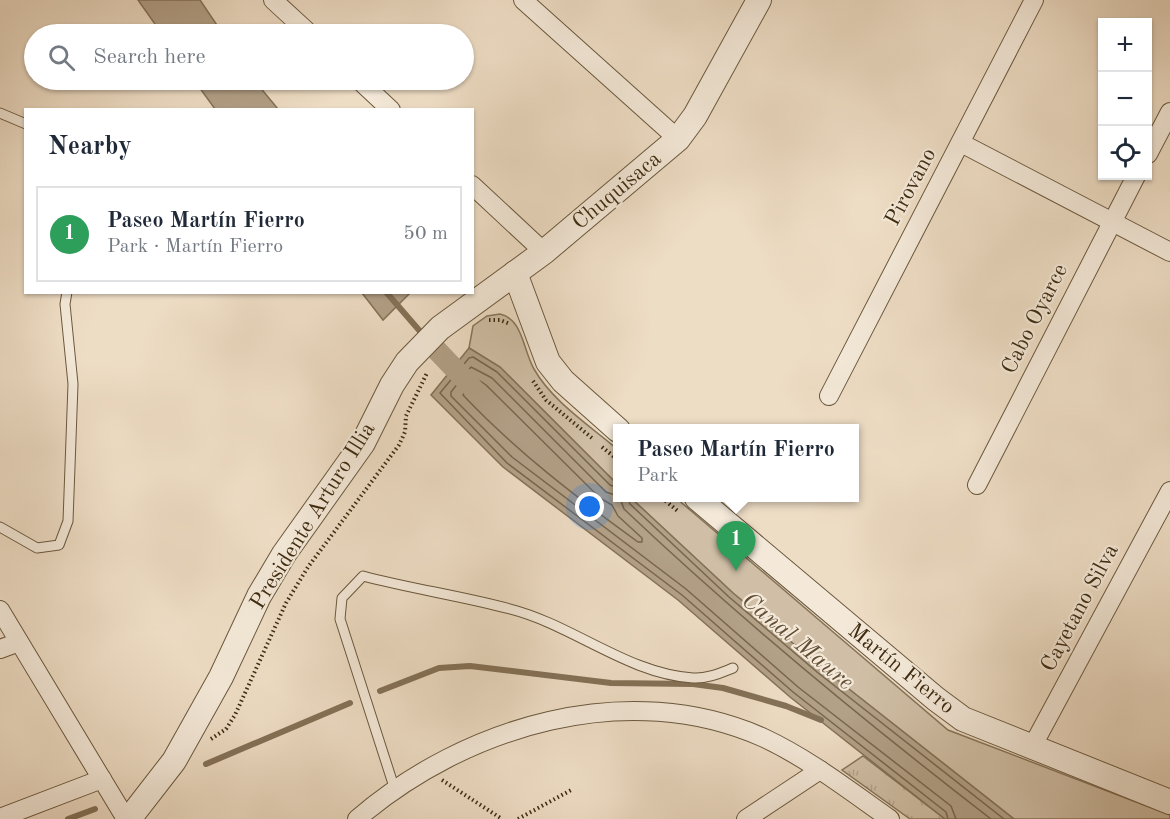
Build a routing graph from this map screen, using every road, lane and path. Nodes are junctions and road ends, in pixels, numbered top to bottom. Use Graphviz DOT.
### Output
graph roads {
  1 [pos="273,0"];
  2 [pos="523,0"];
  3 [pos="759,0"];
  4 [pos="1034,0"];
  5 [pos="299,24"];
  6 [pos="370,90"];
  7 [pos="389,108"];
  8 [pos="1170,112"];
  9 [pos="0,113"];
  10 [pos="24,123"];
  11 [pos="678,139"];
  12 [pos="961,143"];
  13 [pos="1152,146"];
  14 [pos="1134,180"];
  15 [pos="474,187"];
  16 [pos="1112,222"];
  17 [pos="544,252"];
  18 [pos="1170,252"];
  19 [pos="515,273"];
  20 [pos="67,294"];
  21 [pos="488,320"];
  22 [pos="512,328"];
  23 [pos="427,339"];
  24 [pos="435,364"];
  25 [pos="531,375"];
  26 [pos="829,396"];
  27 [pos="613,426"];
  28 [pos="613,456"];
  29 [pos="977,486"];
  30 [pos="1170,491"];
  31 [pos="702,502"];
  32 [pos="0,527"];
  33 [pos="0,610"];
  34 [pos="19,642"];
  35 [pos="0,649"];
  36 [pos="733,668"];
  37 [pos="208,741"];
  38 [pos="1032,747"];
  39 [pos="425,769"];
  40 [pos="820,770"];
  41 [pos="102,779"];
  42 [pos="573,789"];
  43 [pos="395,790"];
  44 [pos="1170,802"];
  45 [pos="0,818"];
  46 [pos="128,819"];
  47 [pos="357,819"];
  48 [pos="502,819"];
  49 [pos="518,819"];
  50 [pos="746,819"];
  51 [pos="890,819"];
  1 -- 5 [label="street"];
  2 -- 11 [label="street"];
  3 -- 11 [label="street, Chuquisaca"];
  4 -- 12 [label="street, Pirovano"];
  6 -- 7 [label="street"];
  8 -- 13 [label="street"];
  9 -- 10 [label="lane"];
  11 -- 17 [label="street, Chuquisaca"];
  12 -- 16 [label="street"];
  12 -- 26 [label="street, Pirovano"];
  14 -- 16 [label="street, Cabo Oyarce"];
  15 -- 17 [label="street"];
  16 -- 18 [label="street"];
  16 -- 29 [label="street, Cabo Oyarce"];
  17 -- 19 [label="street, Chuquisaca"];
  19 -- 23 [label="street, Chuquisaca"];
  19 -- 27 [label="street"];
  20 -- 32 [label="lane"];
  21 -- 22 [label="path"];
  23 -- 46 [label="street, Presidente Arturo Illia"];
  24 -- 37 [label="path"];
  25 -- 28 [label="path"];
  30 -- 38 [label="street, Cayetano Silva"];
  31 -- 38 [label="street, Martín Fierro"];
  33 -- 34 [label="street"];
  34 -- 35 [label="street"];
  34 -- 41 [label="street"];
  36 -- 43 [label="lane"];
  38 -- 44 [label="street, Martín Fierro"];
  39 -- 40 [label="street"];
  39 -- 43 [label="street"];
  39 -- 48 [label="path"];
  40 -- 50 [label="street"];
  40 -- 51 [label="street"];
  41 -- 45 [label="street"];
  41 -- 46 [label="street"];
  42 -- 49 [label="path"];
  43 -- 47 [label="street"];
}
